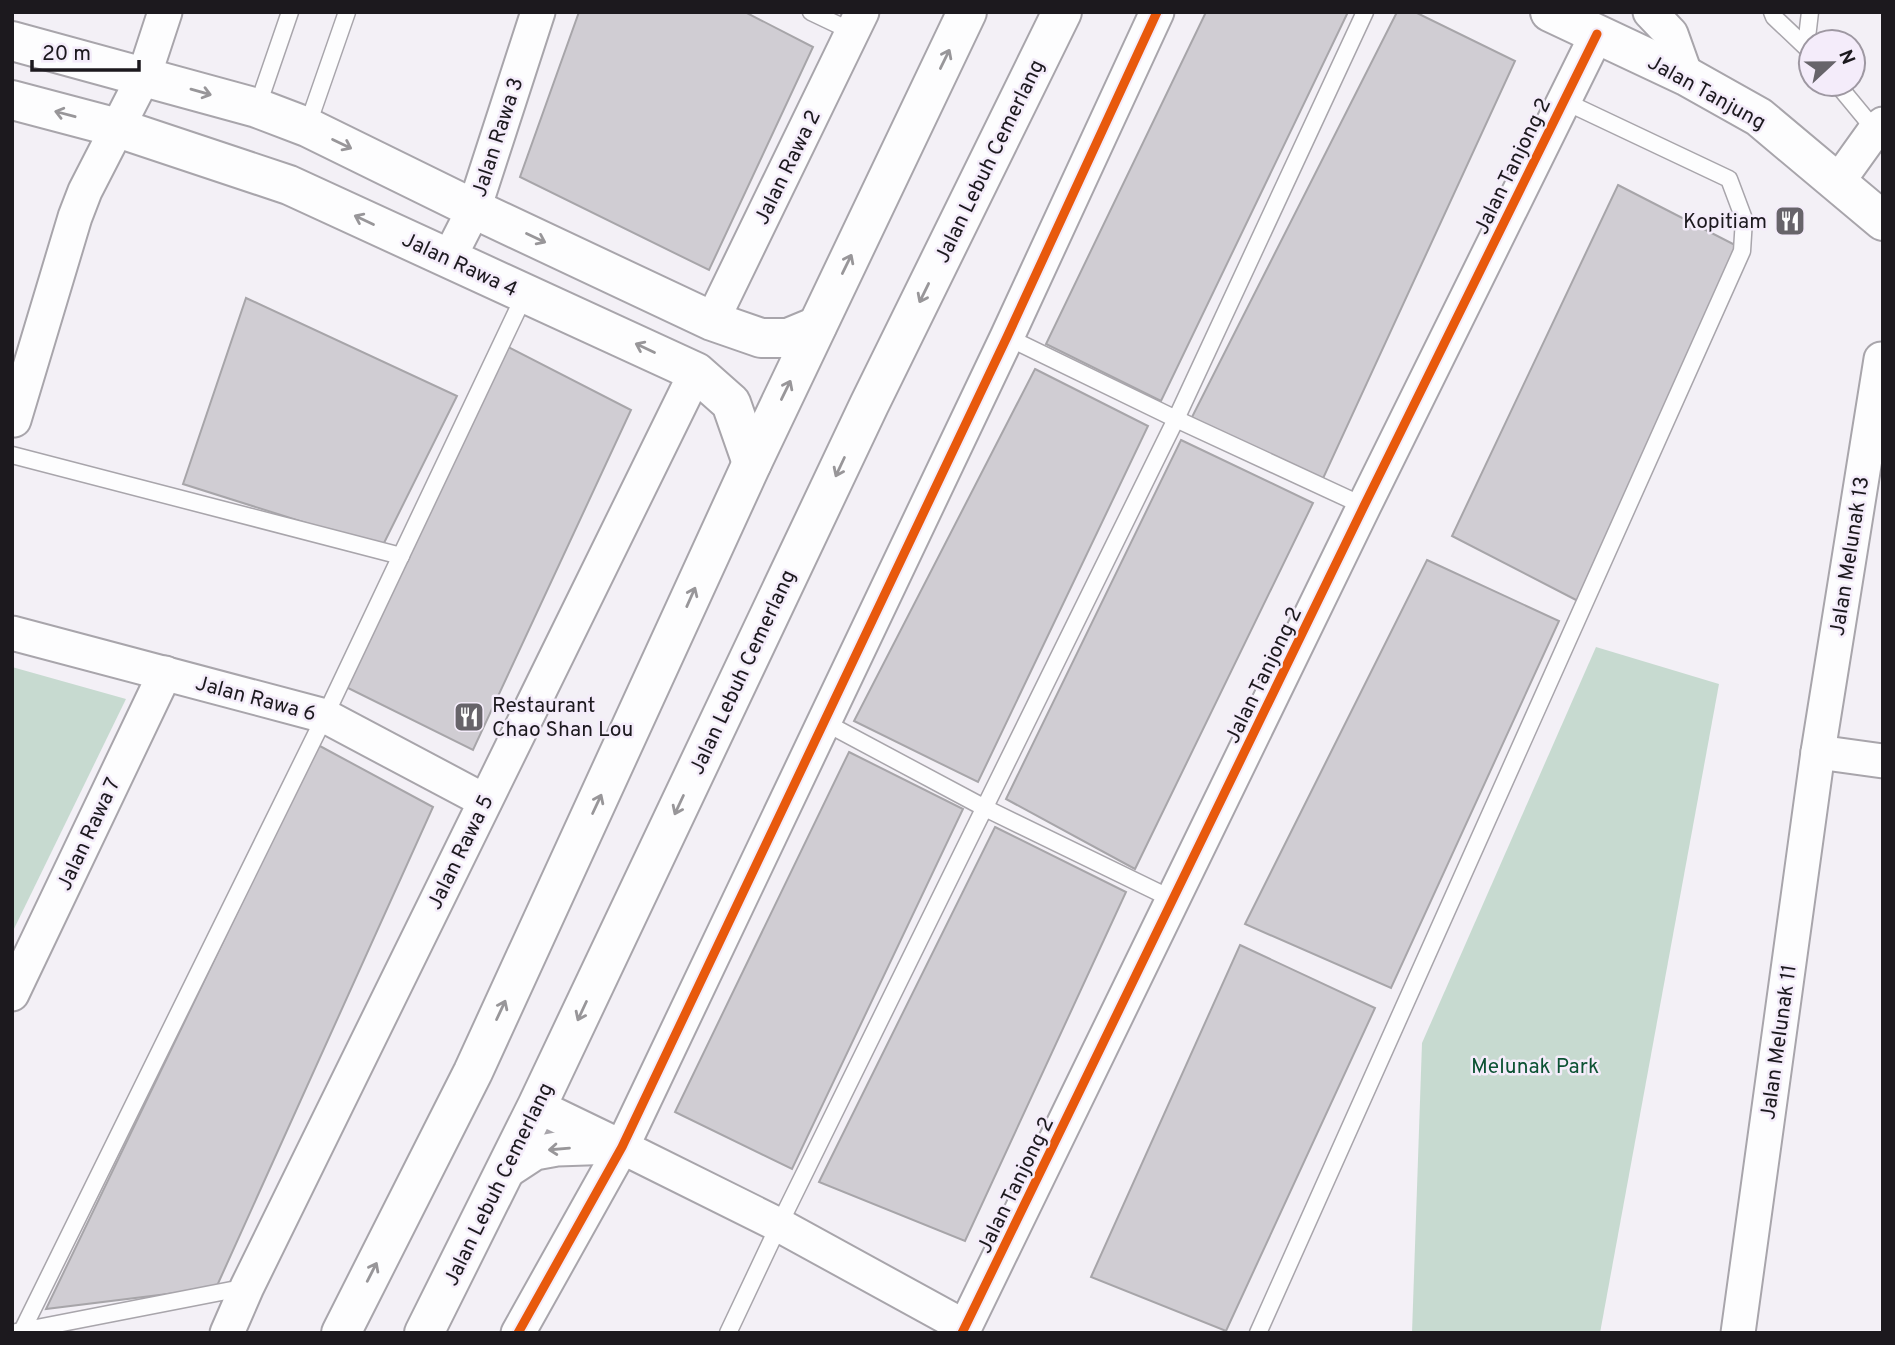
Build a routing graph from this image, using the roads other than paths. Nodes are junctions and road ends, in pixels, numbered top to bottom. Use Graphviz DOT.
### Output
graph roads {
  1 [pos="165,12"];
  2 [pos="290,12"];
  3 [pos="347,12"];
  4 [pos="538,12"];
  5 [pos="811,12"];
  6 [pos="967,12"];
  7 [pos="1062,12"];
  8 [pos="1157,12"];
  9 [pos="1365,12"];
  10 [pos="1550,12"];
  11 [pos="1650,12"];
  12 [pos="1772,12"];
  13 [pos="857,22"];
  14 [pos="1597,34"];
  15 [pos="1797,39"];
  16 [pos="12,41"];
  17 [pos="144,76"];
  18 [pos="1686,76"];
  19 [pos="1851,98"];
  20 [pos="12,100"];
  21 [pos="1564,101"];
  22 [pos="257,107"];
  23 [pos="307,127"];
  24 [pos="1879,127"];
  25 [pos="118,128"];
  26 [pos="1837,183"];
  27 [pos="474,209"];
  28 [pos="1883,221"];
  29 [pos="449,258"];
  30 [pos="525,293"];
  31 [pos="712,321"];
  32 [pos="817,326"];
  33 [pos="1007,337"];
  34 [pos="1881,359"];
  35 [pos="696,372"];
  36 [pos="1176,419"];
  37 [pos="13,420"];
  38 [pos="12,455"];
  39 [pos="752,463"];
  40 [pos="1364,506"];
  41 [pos="401,556"];
  42 [pos="12,633"];
  43 [pos="164,673"];
  44 [pos="325,716"];
  45 [pos="824,722"];
  46 [pos="1818,752"];
  47 [pos="1883,761"];
  48 [pos="485,801"];
  49 [pos="985,808"];
  50 [pos="1174,900"];
  51 [pos="12,994"];
  52 [pos="537,1106"];
  53 [pos="622,1146"];
  54 [pos="503,1174"];
  55 [pos="779,1225"];
  56 [pos="247,1287"];
  57 [pos="964,1330"];
  58 [pos="17,1331"];
  59 [pos="227,1333"];
  60 [pos="341,1333"];
  61 [pos="424,1333"];
  62 [pos="517,1333"];
  63 [pos="728,1333"];
  64 [pos="1258,1333"];
  65 [pos="1738,1333"];
  1 -- 17 [label="street"];
  2 -- 22 [label="lane"];
  3 -- 23 [label="lane"];
  4 -- 27 [label="street, Jalan Rawa 3"];
  5 -- 13 [label="lane"];
  32 -- 6 [label="main road, one-way"];
  7 -- 52 [label="main road, Jalan Lebuh Cemerlang, one-way"];
  8 -- 33 [label="street"];
  9 -- 36 [label="lane"];
  10 -- 14 [label="main road, Jalan Tanjung"];
  11 -- 18 [label="street"];
  12 -- 15 [label="lane"];
  13 -- 31 [label="street, Jalan Rawa 2"];
  14 -- 18 [label="main road, Jalan Tanjung"];
  14 -- 21 [label="street, Jalan Tanjong 2"];
  16 -- 17 [label="main road"];
  17 -- 22 [label="main road, one-way"];
  17 -- 25 [label="street"];
  18 -- 26 [label="main road, Jalan Tanjung"];
  19 -- 24 [label="lane"];
  25 -- 20 [label="main road, Jalan Rawa 4, one-way"];
  21 -- 40 [label="street, Jalan Tanjong 2"];
  21 -- 64 [label="lane"];
  22 -- 23 [label="main road"];
  23 -- 27 [label="main road, one-way"];
  24 -- 26 [label="street"];
  29 -- 25 [label="main road, Jalan Rawa 4, one-way"];
  25 -- 37 [label="street"];
  26 -- 28 [label="main road, Jalan Tanjung"];
  27 -- 29 [label="street, Jalan Rawa 3"];
  27 -- 31 [label="main road, one-way"];
  29 -- 30 [label="main road, Jalan Rawa 4"];
  35 -- 30 [label="main road, Jalan Rawa 4, one-way"];
  30 -- 41 [label="lane"];
  31 -- 32 [label="main road"];
  39 -- 32 [label="main road, one-way"];
  33 -- 36 [label="lane"];
  33 -- 45 [label="street"];
  34 -- 46 [label="street, Jalan Melunak 13"];
  35 -- 39 [label="main road, Jalan Rawa 4"];
  35 -- 48 [label="street, Jalan Rawa 5"];
  36 -- 40 [label="lane"];
  36 -- 49 [label="lane"];
  38 -- 41 [label="lane"];
  60 -- 39 [label="main road, one-way"];
  40 -- 50 [label="street, Jalan Tanjong 2"];
  41 -- 44 [label="lane"];
  42 -- 43 [label="street, Jalan Rawa 6"];
  43 -- 44 [label="street, Jalan Rawa 6"];
  43 -- 51 [label="street, Jalan Rawa 7"];
  44 -- 48 [label="street, Jalan Rawa 6"];
  44 -- 58 [label="lane"];
  45 -- 49 [label="lane"];
  45 -- 53 [label="street"];
  46 -- 47 [label="street"];
  46 -- 65 [label="street, Jalan Melunak 11"];
  48 -- 56 [label="street, Jalan Rawa 5"];
  49 -- 50 [label="lane"];
  49 -- 55 [label="lane"];
  50 -- 57 [label="street, Jalan Tanjong 2"];
  52 -- 53 [label="street"];
  52 -- 54 [label="main road, Jalan Lebuh Cemerlang"];
  53 -- 54 [label="street, one-way"];
  53 -- 55 [label="street"];
  53 -- 62 [label="street"];
  54 -- 61 [label="main road, Jalan Lebuh Cemerlang"];
  55 -- 57 [label="street"];
  55 -- 63 [label="lane"];
  56 -- 58 [label="lane"];
  56 -- 59 [label="street, Jalan Rawa 5"];
}
